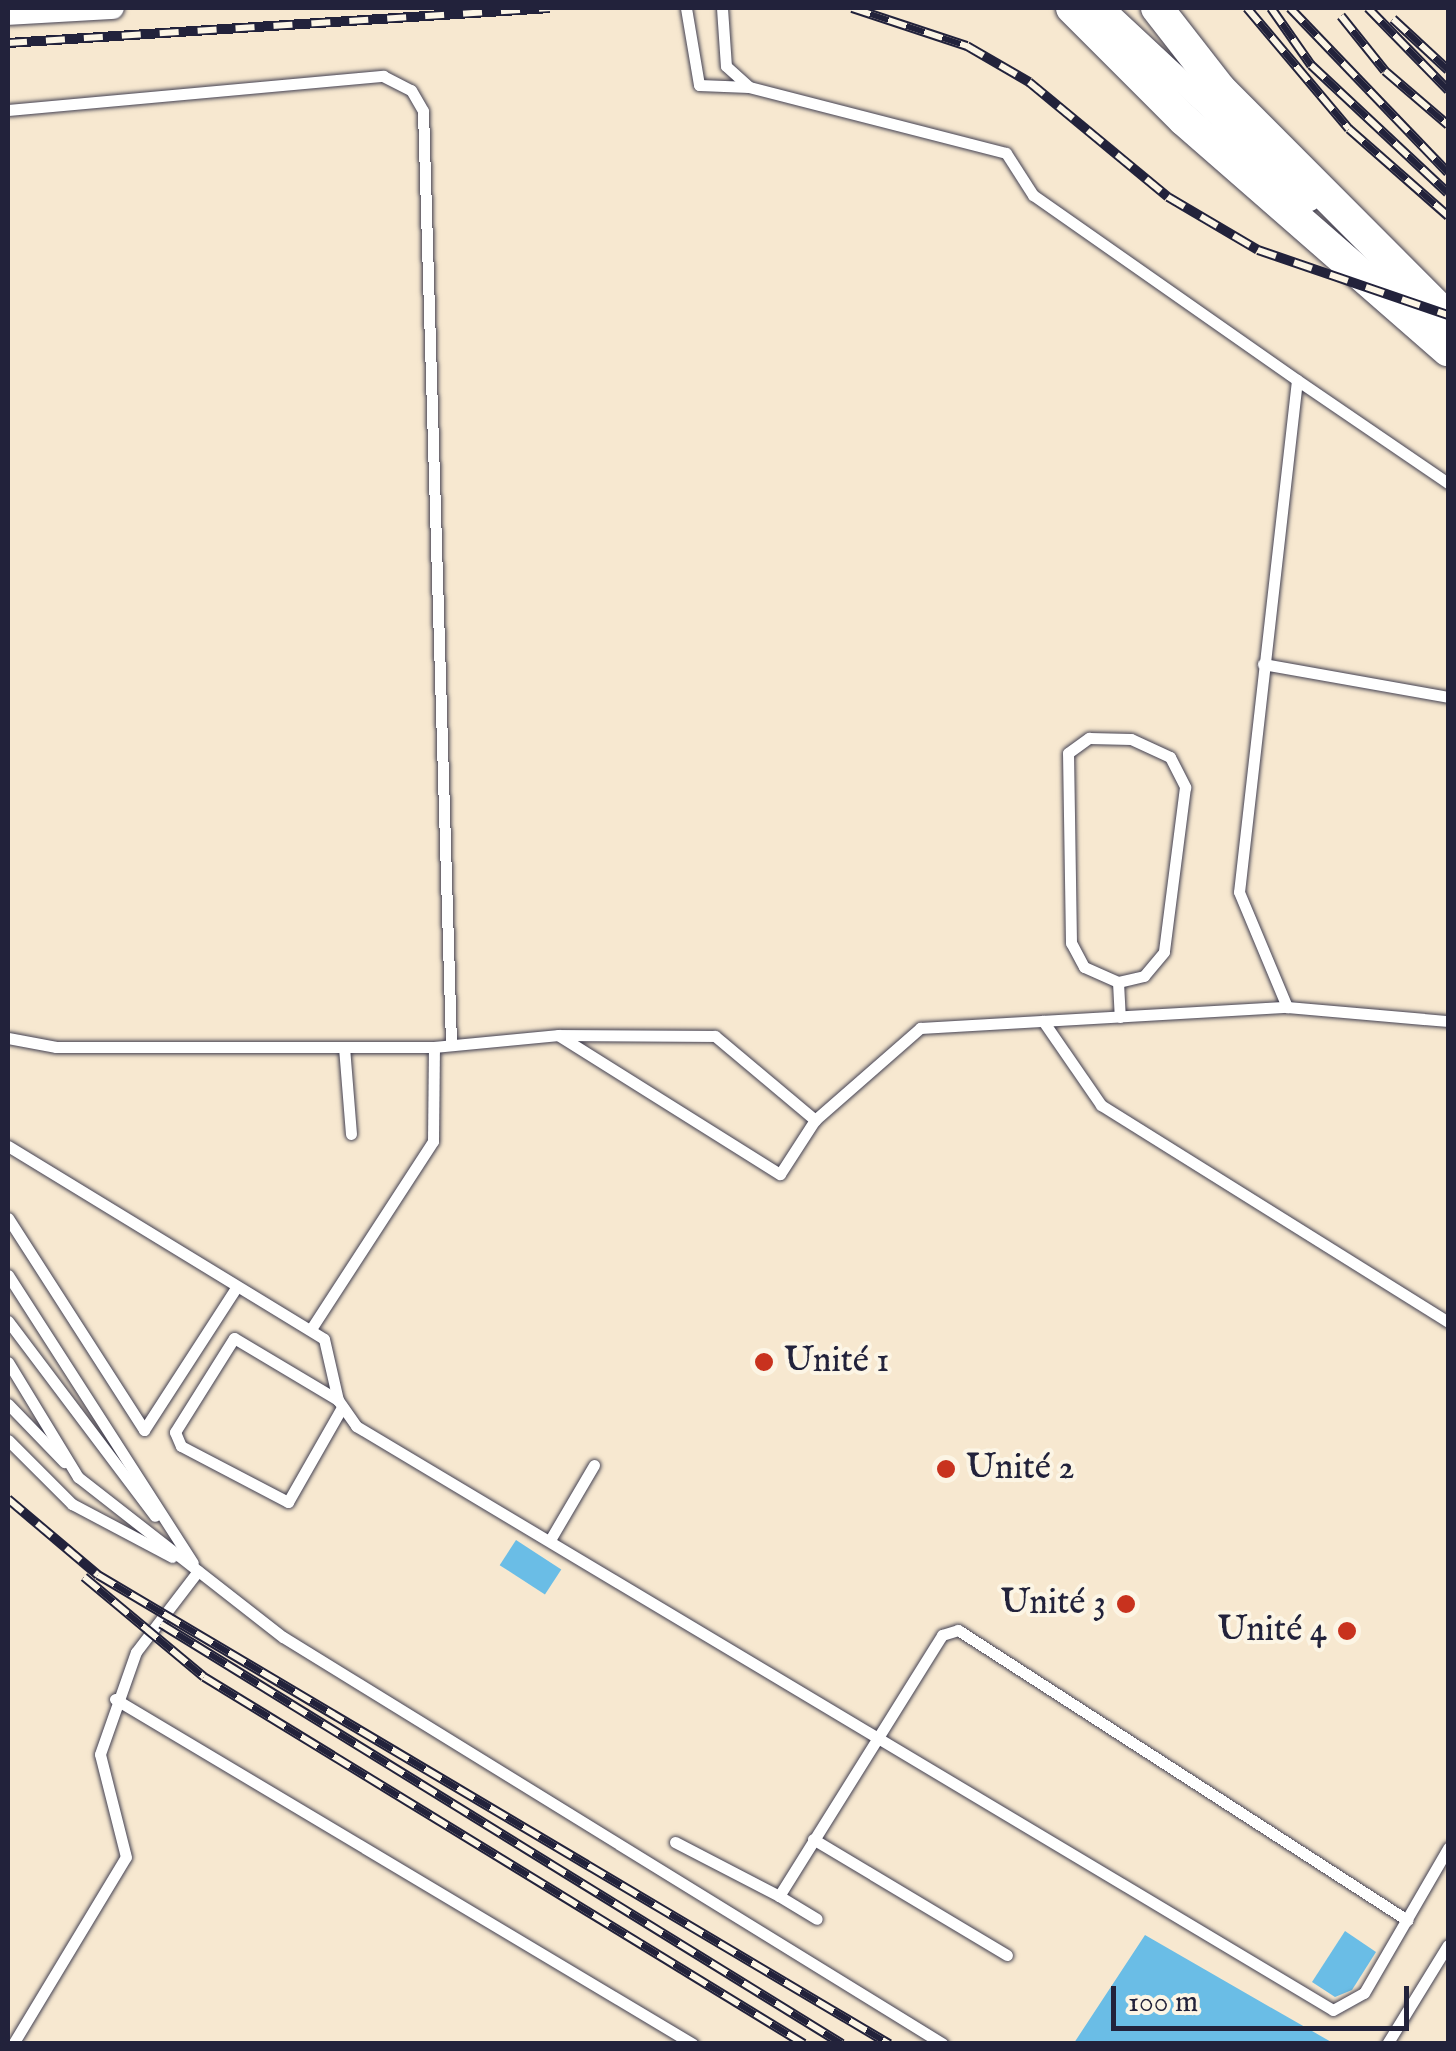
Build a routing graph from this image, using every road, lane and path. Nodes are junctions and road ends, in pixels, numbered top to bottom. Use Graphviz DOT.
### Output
graph roads {
  1 [pos="113,8"];
  2 [pos="686,8"];
  3 [pos="722,8"];
  4 [pos="1072,8"];
  5 [pos="1104,8"];
  6 [pos="1139,8"];
  7 [pos="1157,8"];
  8 [pos="8,14"];
  9 [pos="748,87"];
  10 [pos="8,110"];
  11 [pos="1385,256"];
  12 [pos="1440,310"];
  13 [pos="1448,350"];
  14 [pos="1297,380"];
  15 [pos="1448,483"];
  16 [pos="1263,664"];
  17 [pos="1448,696"];
  18 [pos="1118,982"];
  19 [pos="1288,1006"];
  20 [pos="1120,1017"];
  21 [pos="1042,1021"];
  22 [pos="1448,1021"];
  23 [pos="558,1035"];
  24 [pos="8,1038"];
  25 [pos="451,1045"];
  26 [pos="434,1046"];
  27 [pos="344,1047"];
  28 [pos="815,1120"];
  29 [pos="351,1134"];
  30 [pos="8,1146"];
  31 [pos="8,1218"];
  32 [pos="8,1274"];
  33 [pos="237,1286"];
  34 [pos="8,1321"];
  35 [pos="1448,1322"];
  36 [pos="311,1329"];
  37 [pos="8,1362"];
  38 [pos="8,1404"];
  39 [pos="339,1404"];
  40 [pos="8,1440"];
  41 [pos="594,1464"];
  42 [pos="78,1477"];
  43 [pos="550,1540"];
  44 [pos="198,1570"];
  45 [pos="114,1700"];
  46 [pos="877,1734"];
  47 [pos="813,1839"];
  48 [pos="675,1842"];
  49 [pos="1448,1848"];
  50 [pos="779,1896"];
  51 [pos="816,1919"];
  52 [pos="1407,1920"];
  53 [pos="1448,1945"];
  54 [pos="1007,1956"];
  55 [pos="13,2044"];
  56 [pos="694,2044"];
  57 [pos="943,2044"];
  58 [pos="1387,2044"];
  1 -- 8 [label="street"];
  2 -- 9 [label="lane"];
  3 -- 9 [label="lane"];
  4 -- 13 [label="main road"];
  5 -- 12 [label="street"];
  6 -- 11 [label="main road"];
  7 -- 11 [label="main road"];
  9 -- 14 [label="lane"];
  10 -- 25 [label="lane"];
  11 -- 12 [label="main road"];
  14 -- 15 [label="lane"];
  14 -- 16 [label="lane"];
  16 -- 17 [label="lane"];
  16 -- 19 [label="lane"];
  18 -- 18 [label="lane"];
  18 -- 20 [label="lane"];
  19 -- 20 [label="lane"];
  19 -- 22 [label="lane"];
  20 -- 21 [label="lane"];
  21 -- 28 [label="lane"];
  21 -- 35 [label="lane"];
  23 -- 25 [label="lane"];
  23 -- 28 [label="lane"];
  23 -- 28 [label="lane"];
  24 -- 27 [label="lane"];
  25 -- 26 [label="lane"];
  26 -- 27 [label="lane"];
  26 -- 36 [label="lane"];
  27 -- 29 [label="lane"];
  30 -- 33 [label="lane"];
  31 -- 33 [label="lane"];
  32 -- 44 [label="lane"];
  33 -- 36 [label="lane"];
  34 -- 44 [label="lane"];
  36 -- 39 [label="lane"];
  37 -- 42 [label="lane"];
  38 -- 42 [label="lane"];
  39 -- 39 [label="lane"];
  39 -- 43 [label="lane"];
  40 -- 44 [label="lane"];
  41 -- 43 [label="lane"];
  42 -- 44 [label="lane"];
  43 -- 46 [label="lane"];
  44 -- 45 [label="lane"];
  44 -- 57 [label="lane"];
  45 -- 55 [label="lane"];
  45 -- 56 [label="lane"];
  46 -- 47 [label="lane"];
  46 -- 52 [label="lane"];
  46 -- 52 [label="lane"];
  47 -- 50 [label="lane"];
  47 -- 54 [label="lane"];
  48 -- 50 [label="lane"];
  49 -- 52 [label="lane"];
  50 -- 51 [label="lane"];
  53 -- 58 [label="lane"];
}
